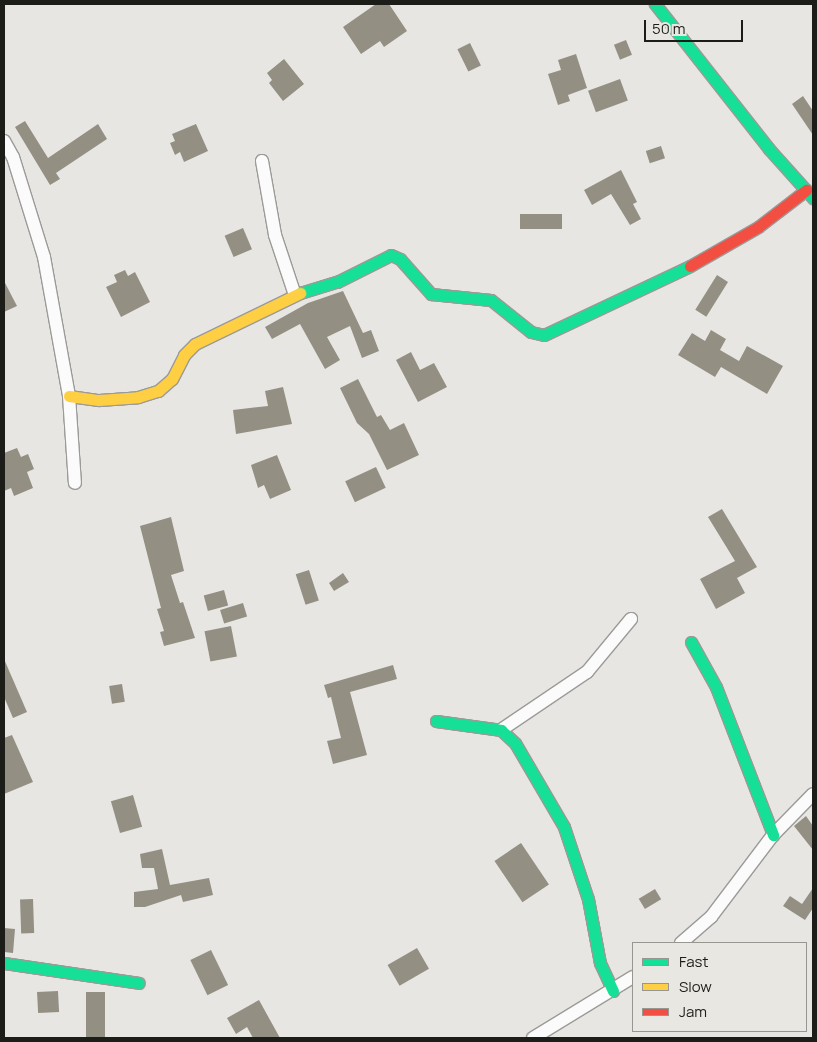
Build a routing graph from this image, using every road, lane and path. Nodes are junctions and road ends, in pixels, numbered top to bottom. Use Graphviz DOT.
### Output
graph roads {
  1 [pos="654,4"];
  2 [pos="4,141"];
  3 [pos="262,160"];
  4 [pos="810,194"];
  5 [pos="295,295"];
  6 [pos="69,396"];
  7 [pos="75,483"];
  8 [pos="631,619"];
  9 [pos="691,642"];
  10 [pos="436,721"];
  11 [pos="501,730"];
  12 [pos="813,794"];
  13 [pos="773,835"];
  14 [pos="681,942"];
  15 [pos="4,963"];
  16 [pos="632,978"];
  17 [pos="139,983"];
  18 [pos="613,991"];
  19 [pos="533,1038"];
  1 -- 4 [label="street"];
  2 -- 6 [label="street"];
  3 -- 5 [label="street"];
  4 -- 5 [label="street"];
  5 -- 6 [label="street"];
  6 -- 7 [label="street"];
  8 -- 11 [label="street"];
  9 -- 13 [label="street"];
  10 -- 11 [label="street"];
  11 -- 18 [label="street"];
  12 -- 13 [label="street"];
  13 -- 14 [label="street"];
  15 -- 17 [label="street"];
  16 -- 18 [label="street"];
  18 -- 19 [label="street"];
}
